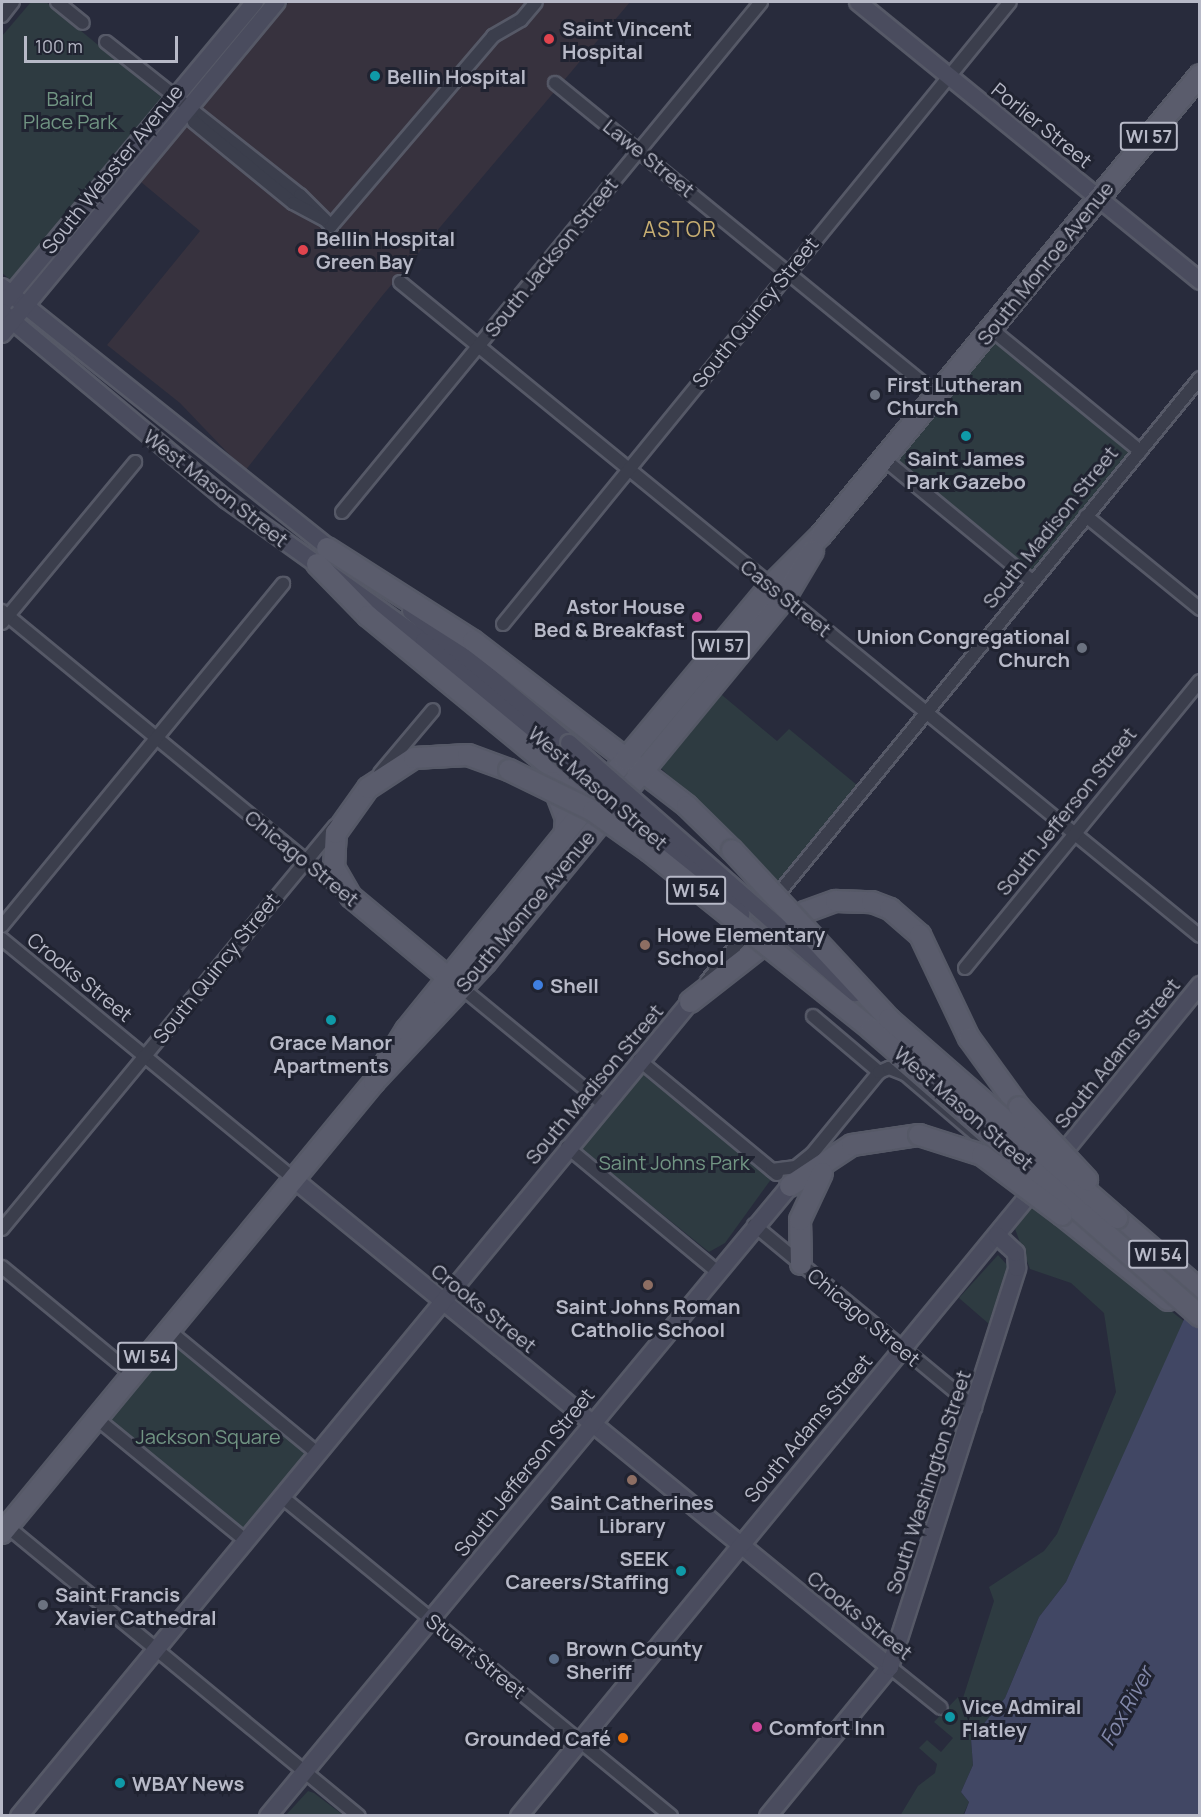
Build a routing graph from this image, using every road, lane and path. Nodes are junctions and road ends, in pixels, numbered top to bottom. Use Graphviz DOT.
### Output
graph roads {
  1 [pos="13,2"];
  2 [pos="57,2"];
  3 [pos="255,2"];
  4 [pos="277,2"];
  5 [pos="536,2"];
  6 [pos="761,2"];
  7 [pos="858,2"];
  8 [pos="1010,2"];
  9 [pos="2,16"];
  10 [pos="83,23"];
  11 [pos="106,42"];
  12 [pos="1200,75"];
  13 [pos="949,76"];
  14 [pos="555,83"];
  15 [pos="181,104"];
  16 [pos="639,150"];
  17 [pos="1098,198"];
  18 [pos="788,272"];
  19 [pos="1200,281"];
  20 [pos="400,282"];
  21 [pos="5,296"];
  22 [pos="25,307"];
  23 [pos="7,316"];
  24 [pos="991,328"];
  25 [pos="2,334"];
  26 [pos="478,346"];
  27 [pos="1200,378"];
  28 [pos="937,394"];
  29 [pos="1140,450"];
  30 [pos="884,459"];
  31 [pos="135,462"];
  32 [pos="627,468"];
  33 [pos="342,512"];
  34 [pos="1086,516"];
  35 [pos="322,556"];
  36 [pos="1032,581"];
  37 [pos="283,584"];
  38 [pos="778,592"];
  39 [pos="1200,609"];
  40 [pos="3,617"];
  41 [pos="502,624"];
  42 [pos="1200,681"];
  43 [pos="433,710"];
  44 [pos="925,712"];
  45 [pos="504,730"];
  46 [pos="156,738"];
  47 [pos="564,749"];
  48 [pos="633,766"];
  49 [pos="368,788"];
  50 [pos="599,807"];
  51 [pos="342,818"];
  52 [pos="1074,834"];
  53 [pos="564,837"];
  54 [pos="306,861"];
  55 [pos="351,897"];
  56 [pos="2,926"];
  57 [pos="1200,936"];
  58 [pos="2,939"];
  59 [pos="965,968"];
  60 [pos="455,983"];
  61 [pos="1200,985"];
  62 [pos="690,1002"];
  63 [pos="813,1016"];
  64 [pos="889,1019"];
  65 [pos="871,1029"];
  66 [pos="144,1056"];
  67 [pos="639,1060"];
  68 [pos="879,1072"];
  69 [pos="603,1104"];
  70 [pos="567,1148"];
  71 [pos="812,1154"];
  72 [pos="837,1154"];
  73 [pos="772,1170"];
  74 [pos="294,1180"];
  75 [pos="790,1185"];
  76 [pos="1036,1186"];
  77 [pos="1117,1218"];
  78 [pos="754,1225"];
  79 [pos="2,1229"];
  80 [pos="997,1235"];
  81 [pos="801,1264"];
  82 [pos="2,1267"];
  83 [pos="716,1270"];
  84 [pos="1200,1290"];
  85 [pos="442,1300"];
  86 [pos="1200,1316"];
  87 [pos="1200,1323"];
  88 [pos="168,1330"];
  89 [pos="902,1350"];
  90 [pos="132,1374"];
  91 [pos="975,1408"];
  92 [pos="96,1418"];
  93 [pos="591,1423"];
  94 [pos="317,1453"];
  95 [pos="282,1497"];
  96 [pos="3,1527"];
  97 [pos="245,1540"];
  98 [pos="738,1543"];
  99 [pos="431,1619"];
  100 [pos="156,1649"];
  101 [pos="890,1667"];
  102 [pos="941,1708"];
  103 [pos="581,1740"];
  104 [pos="305,1771"];
  105 [pos="19,1815"];
  106 [pos="268,1815"];
  107 [pos="359,1815"];
  108 [pos="519,1815"];
  109 [pos="671,1815"];
  110 [pos="768,1815"];
  1 -- 9 [label="street"];
  2 -- 10 [label="street"];
  3 -- 15 [label="main road, South Webster Avenue"];
  4 -- 15 [label="main road, South Webster Avenue"];
  5 -- 15 [label="street"];
  6 -- 16 [label="street, South Jackson Street"];
  7 -- 13 [label="main road, Porlier Street"];
  8 -- 13 [label="street, South Quincy Street"];
  11 -- 15 [label="street"];
  12 -- 17 [label="main road, South Monroe Avenue / WI 57"];
  13 -- 17 [label="main road, Porlier Street"];
  13 -- 18 [label="street, South Quincy Street"];
  14 -- 16 [label="street, Lawe Street"];
  15 -- 21 [label="main road, South Webster Avenue"];
  15 -- 22 [label="main road, South Webster Avenue"];
  16 -- 18 [label="street, Lawe Street"];
  16 -- 26 [label="street, South Jackson Street"];
  17 -- 19 [label="main road, Porlier Street"];
  17 -- 24 [label="main road, South Monroe Avenue / WI 57"];
  18 -- 28 [label="street, Lawe Street"];
  18 -- 32 [label="street, South Quincy Street"];
  20 -- 26 [label="street, Cass Street"];
  21 -- 22 [label="main road, West Mason Street"];
  22 -- 23 [label="main road, South Webster Avenue"];
  22 -- 35 [label="main road, West Mason Street"];
  23 -- 25 [label="main road, South Webster Avenue"];
  23 -- 35 [label="main road, West Mason Street"];
  24 -- 28 [label="main road, South Monroe Avenue / WI 57"];
  24 -- 29 [label="street"];
  26 -- 32 [label="street, Cass Street"];
  26 -- 33 [label="street, South Jackson Street"];
  27 -- 29 [label="street, South Madison Street"];
  28 -- 30 [label="main road, South Monroe Avenue / WI 57"];
  29 -- 34 [label="street, South Madison Street"];
  30 -- 36 [label="street"];
  30 -- 38 [label="main road, South Monroe Avenue / WI 57"];
  31 -- 40 [label="street"];
  32 -- 38 [label="street, Cass Street"];
  32 -- 41 [label="street, South Quincy Street"];
  34 -- 36 [label="street, South Madison Street"];
  34 -- 39 [label="street"];
  35 -- 45 [label="main road"];
  35 -- 47 [label="main road, West Mason Street"];
  35 -- 48 [label="main road"];
  36 -- 44 [label="street, South Madison Street"];
  37 -- 46 [label="street"];
  38 -- 44 [label="street, Cass Street"];
  38 -- 48 [label="main road, South Monroe Avenue / WI 57"];
  40 -- 46 [label="street, Chicago Street"];
  42 -- 52 [label="street, South Jefferson Street"];
  43 -- 49 [label="street, South Quincy Street"];
  44 -- 52 [label="street, Cass Street"];
  44 -- 62 [label="street, South Madison Street"];
  45 -- 50 [label="main road"];
  45 -- 53 [label="main road"];
  46 -- 54 [label="street, Chicago Street"];
  46 -- 56 [label="street"];
  47 -- 64 [label="main road, West Mason Street, bridge"];
  47 -- 65 [label="main road, West Mason Street, bridge"];
  48 -- 50 [label="main road, South Monroe Avenue / WI 54"];
  48 -- 64 [label="main road, WI 54, bridge"];
  49 -- 51 [label="main road, South Quincy Street / WI 54"];
  49 -- 65 [label="main road, WI 54, bridge"];
  50 -- 53 [label="main road, South Monroe Avenue / WI 54"];
  50 -- 60 [label="main road, South Monroe Avenue"];
  51 -- 54 [label="street, South Quincy Street"];
  51 -- 55 [label="main road"];
  52 -- 57 [label="street, Cass Street"];
  52 -- 59 [label="street, South Jefferson Street"];
  53 -- 60 [label="main road, South Monroe Avenue / WI 54"];
  54 -- 55 [label="street, Chicago Street"];
  54 -- 66 [label="street, South Quincy Street"];
  55 -- 60 [label="main road, Chicago Street"];
  58 -- 66 [label="street, Crooks Street"];
  60 -- 69 [label="street, Chicago Street"];
  60 -- 74 [label="main road, South Monroe Avenue / WI 54"];
  61 -- 76 [label="main road, South Adams Street"];
  62 -- 67 [label="main road, South Madison Street"];
  62 -- 77 [label="main road, bridge"];
  63 -- 68 [label="street"];
  64 -- 77 [label="main road, West Mason Street / WI 54, bridge"];
  65 -- 86 [label="main road, West Mason Street / WI 54, bridge"];
  66 -- 74 [label="street, Crooks Street"];
  66 -- 79 [label="street, South Quincy Street"];
  67 -- 69 [label="main road, South Madison Street"];
  67 -- 73 [label="street"];
  68 -- 71 [label="street, South Jefferson Street"];
  68 -- 76 [label="street"];
  69 -- 70 [label="main road, South Madison Street"];
  70 -- 83 [label="street"];
  70 -- 85 [label="main road, South Madison Street"];
  71 -- 73 [label="street"];
  71 -- 75 [label="street, South Jefferson Street"];
  72 -- 75 [label="main road"];
  72 -- 81 [label="main road"];
  72 -- 87 [label="main road, bridge"];
  73 -- 75 [label="street"];
  74 -- 85 [label="main road, Crooks Street"];
  74 -- 88 [label="main road, South Monroe Avenue / WI 54"];
  75 -- 78 [label="main road, South Jefferson Street"];
  76 -- 80 [label="main road, South Adams Street"];
  77 -- 84 [label="main road, West Mason Street / WI 54"];
  78 -- 81 [label="street, Chicago Street"];
  78 -- 83 [label="main road, South Jefferson Street"];
  80 -- 89 [label="main road, South Adams Street"];
  80 -- 91 [label="main road, South Washington Street"];
  81 -- 89 [label="street, Chicago Street"];
  82 -- 90 [label="street"];
  83 -- 93 [label="main road, South Jefferson Street"];
  85 -- 93 [label="main road, Crooks Street"];
  85 -- 94 [label="main road, South Madison Street"];
  88 -- 90 [label="main road, South Monroe Avenue / WI 54"];
  88 -- 94 [label="street"];
  89 -- 91 [label="street, Chicago Street"];
  89 -- 98 [label="main road, South Adams Street"];
  90 -- 92 [label="main road, South Monroe Avenue / WI 54"];
  91 -- 101 [label="main road, South Washington Street"];
  92 -- 96 [label="main road, South Monroe Avenue / WI 54"];
  92 -- 97 [label="street"];
  93 -- 98 [label="main road, Crooks Street"];
  93 -- 99 [label="main road, South Jefferson Street"];
  94 -- 95 [label="main road, South Madison Street"];
  95 -- 97 [label="main road, South Madison Street"];
  95 -- 99 [label="street, Stuart Street"];
  96 -- 100 [label="street"];
  97 -- 100 [label="main road, South Madison Street"];
  98 -- 101 [label="main road, Crooks Street"];
  98 -- 103 [label="main road, South Adams Street"];
  99 -- 103 [label="street, Stuart Street"];
  99 -- 104 [label="main road, South Jefferson Street"];
  100 -- 104 [label="street"];
  100 -- 105 [label="main road, South Madison Street"];
  101 -- 102 [label="street, Crooks Street"];
  101 -- 110 [label="main road, South Washington Street"];
  103 -- 108 [label="main road, South Adams Street"];
  103 -- 109 [label="street, Stuart Street"];
  104 -- 106 [label="main road, South Jefferson Street"];
  104 -- 107 [label="street"];
}
